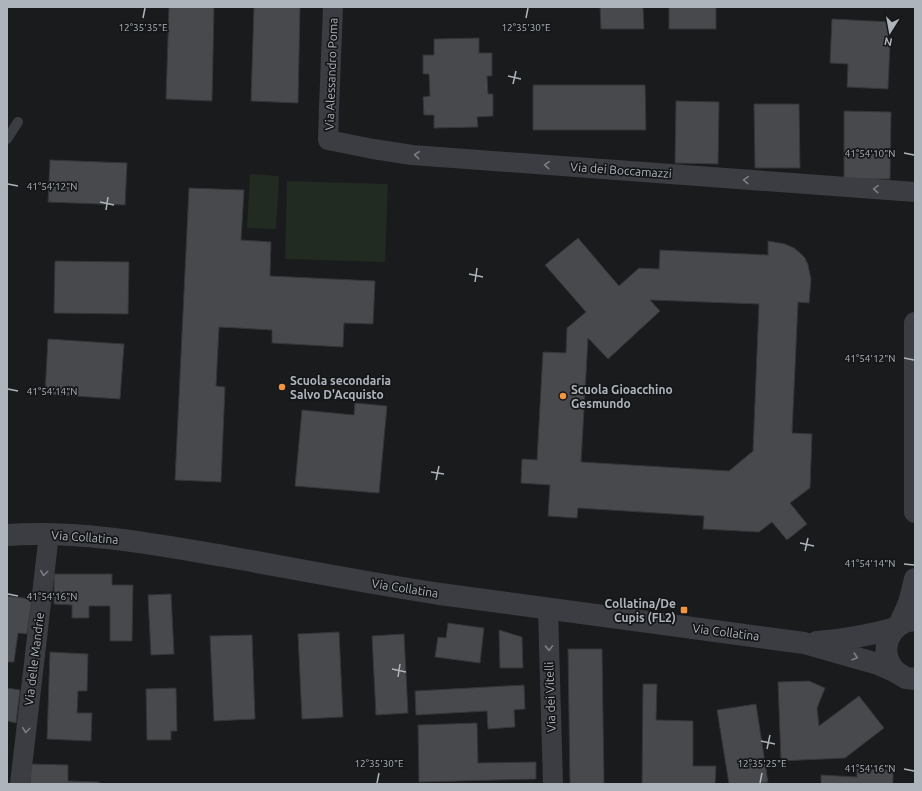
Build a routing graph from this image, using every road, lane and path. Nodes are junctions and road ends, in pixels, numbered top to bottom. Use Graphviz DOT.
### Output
graph roads {
  1 [pos="333,7"];
  2 [pos="18,122"];
  3 [pos="7,139"];
  4 [pos="328,140"];
  5 [pos="915,192"];
  6 [pos="915,323"];
  7 [pos="915,512"];
  8 [pos="49,534"];
  9 [pos="7,535"];
  10 [pos="915,579"];
  11 [pos="548,609"];
  12 [pos="903,624"];
  13 [pos="804,643"];
  14 [pos="904,675"];
  15 [pos="915,695"];
  16 [pos="20,784"];
  17 [pos="553,784"];
  1 -- 4 [label="street, Via Alessandro Poma"];
  2 -- 3 [label="lane"];
  5 -- 4 [label="street, Via dei Boccamazzi, one-way"];
  6 -- 7 [label="street"];
  8 -- 9 [label="street, Via Collatina"];
  8 -- 11 [label="street, Via Collatina"];
  8 -- 16 [label="street, Via delle Mandrie, one-way"];
  10 -- 12 [label="street"];
  11 -- 13 [label="street, Via Collatina"];
  11 -- 17 [label="street, Via dei Vitelli, one-way"];
  12 -- 13 [label="street"];
  12 -- 14 [label="street"];
  13 -- 14 [label="street, one-way"];
  14 -- 15 [label="street"];
}
